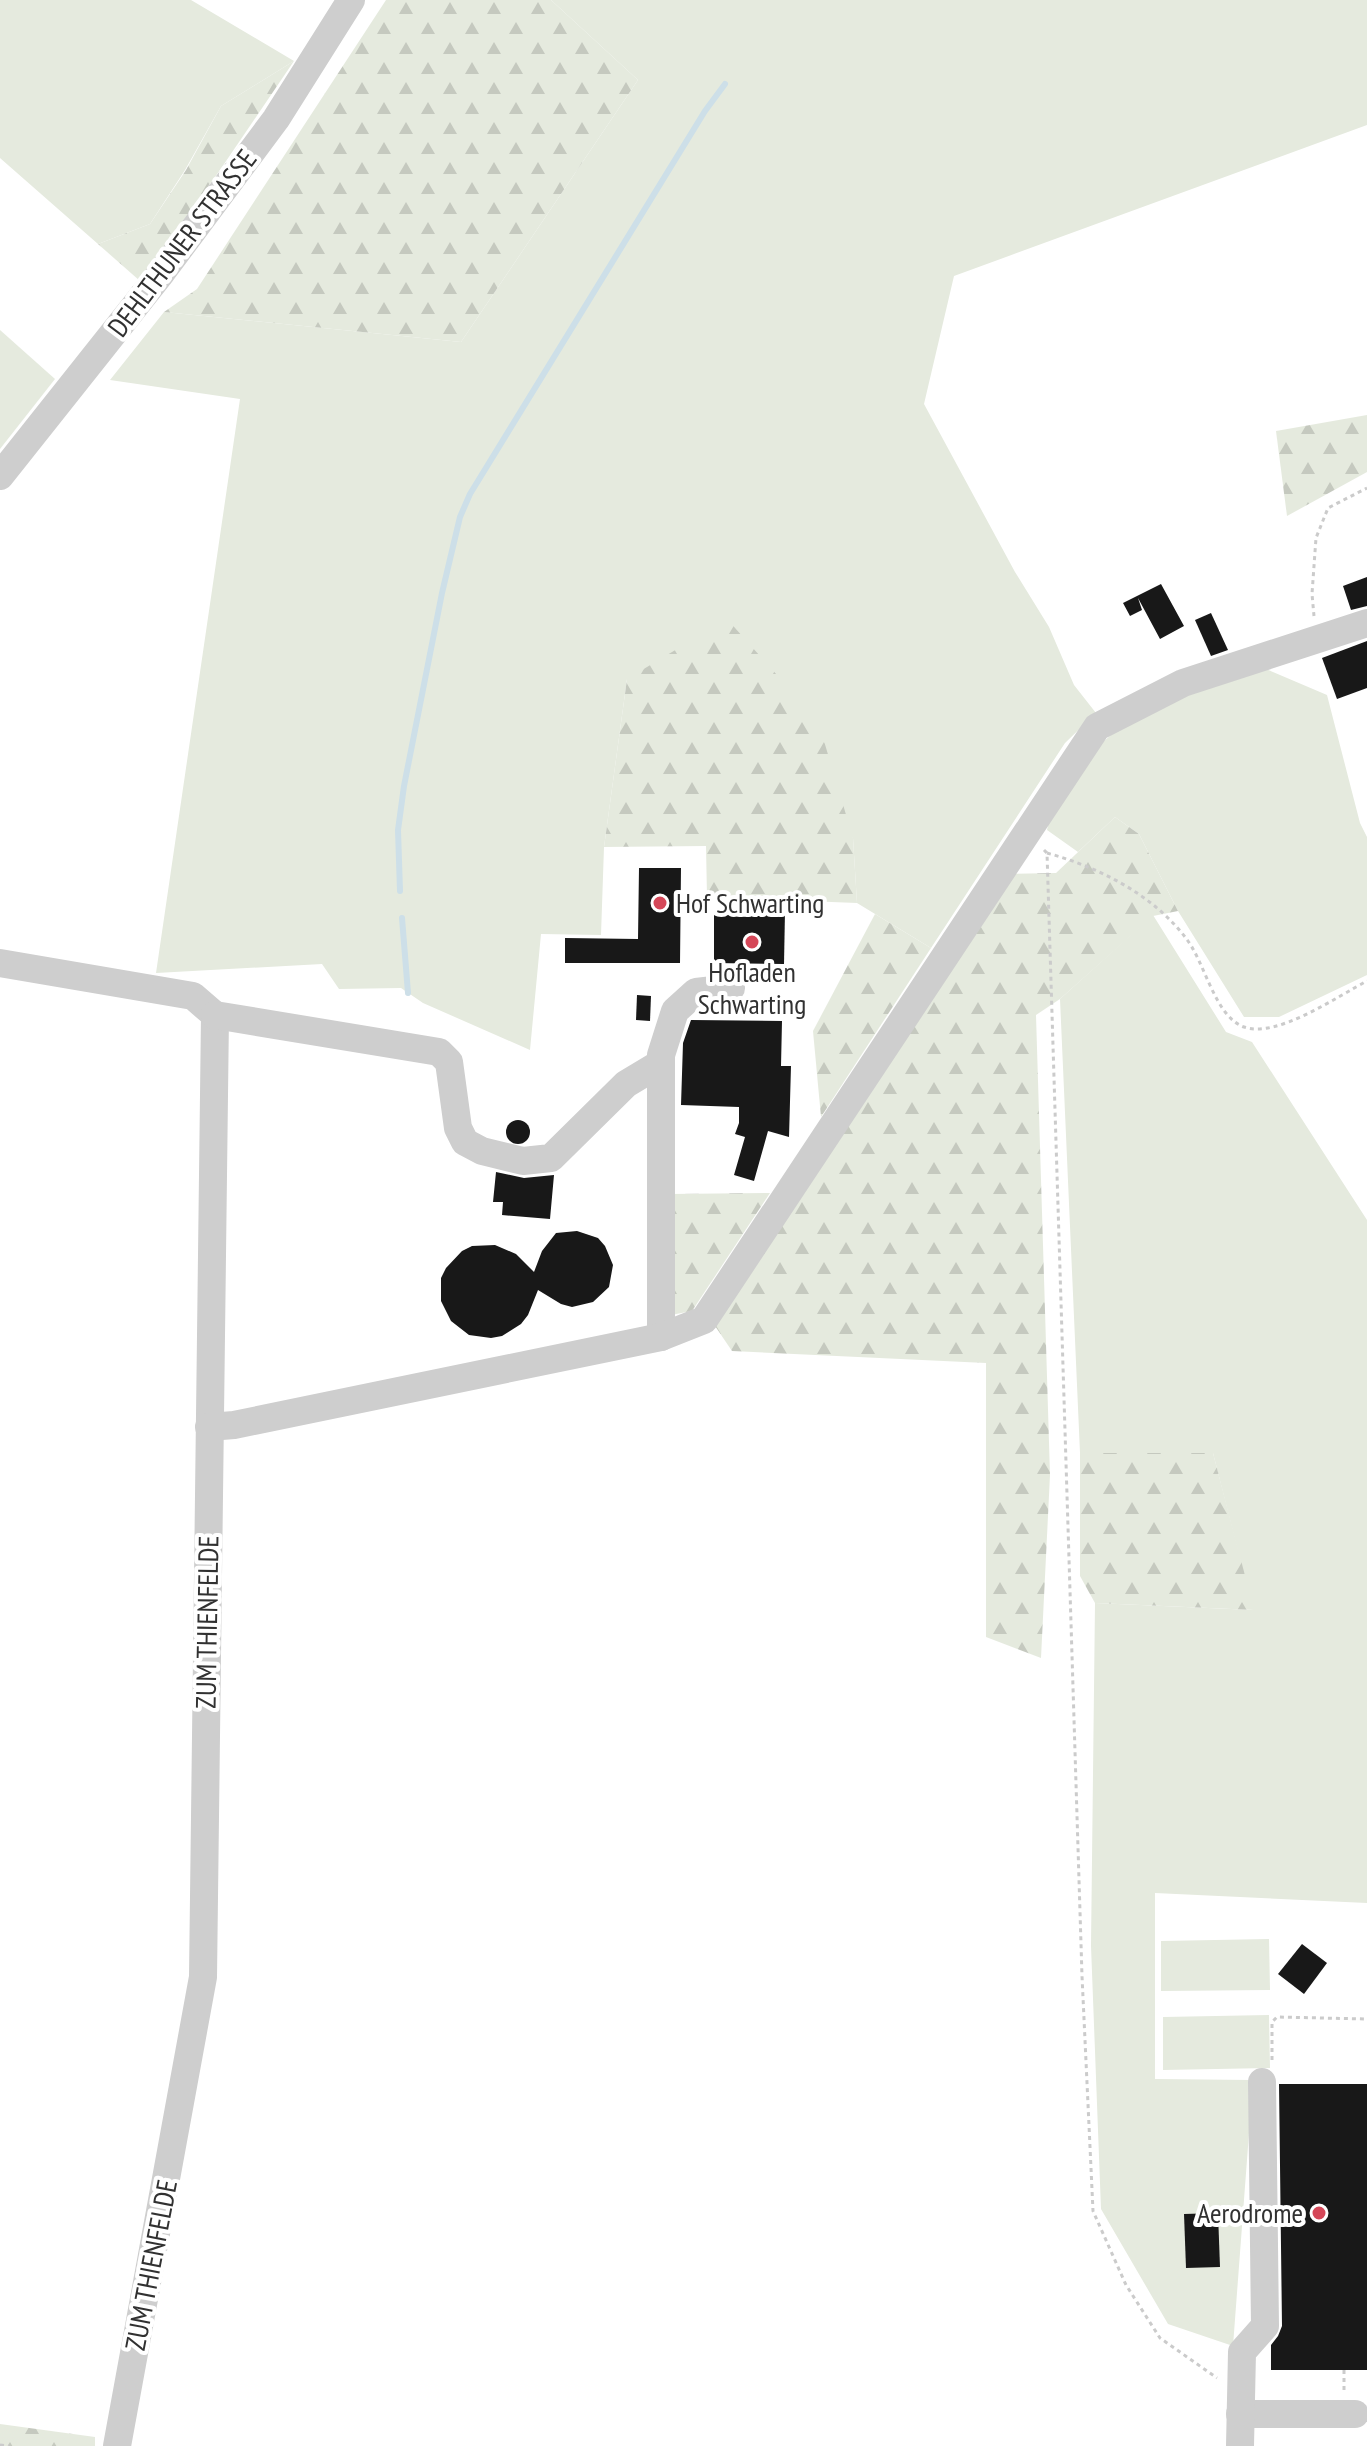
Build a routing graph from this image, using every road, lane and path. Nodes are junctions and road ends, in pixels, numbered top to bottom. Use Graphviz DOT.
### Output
graph roads {
  1 [pos="351,0"];
  2 [pos="0,476"];
  3 [pos="1367,488"];
  4 [pos="1367,623"];
  5 [pos="1317,639"];
  6 [pos="1036,844"];
  7 [pos="0,963"];
  8 [pos="1367,981"];
  9 [pos="731,988"];
  10 [pos="215,1015"];
  11 [pos="661,1063"];
  12 [pos="661,1337"];
  13 [pos="209,1427"];
  14 [pos="1367,2019"];
  15 [pos="1262,2082"];
  16 [pos="1196,2364"];
  17 [pos="1240,2414"];
  18 [pos="1355,2414"];
  19 [pos="0,2445"];
  20 [pos="9,2446"];
  21 [pos="117,2446"];
  22 [pos="1240,2446"];
  1 -- 2 [label="street, DEHLTHUNER STRASSE"];
  3 -- 5 [label="path"];
  4 -- 5 [label="street"];
  5 -- 6 [label="street"];
  6 -- 8 [label="path"];
  6 -- 12 [label="street"];
  6 -- 16 [label="path"];
  7 -- 10 [label="street"];
  9 -- 11 [label="street"];
  10 -- 11 [label="street"];
  10 -- 13 [label="street, ZUM THIENFELDE"];
  11 -- 12 [label="street"];
  12 -- 13 [label="street"];
  13 -- 21 [label="street, ZUM THIENFELDE"];
  14 -- 15 [label="path"];
  15 -- 17 [label="street"];
  17 -- 18 [label="street"];
  17 -- 22 [label="street"];
  19 -- 20 [label="path"];
}
